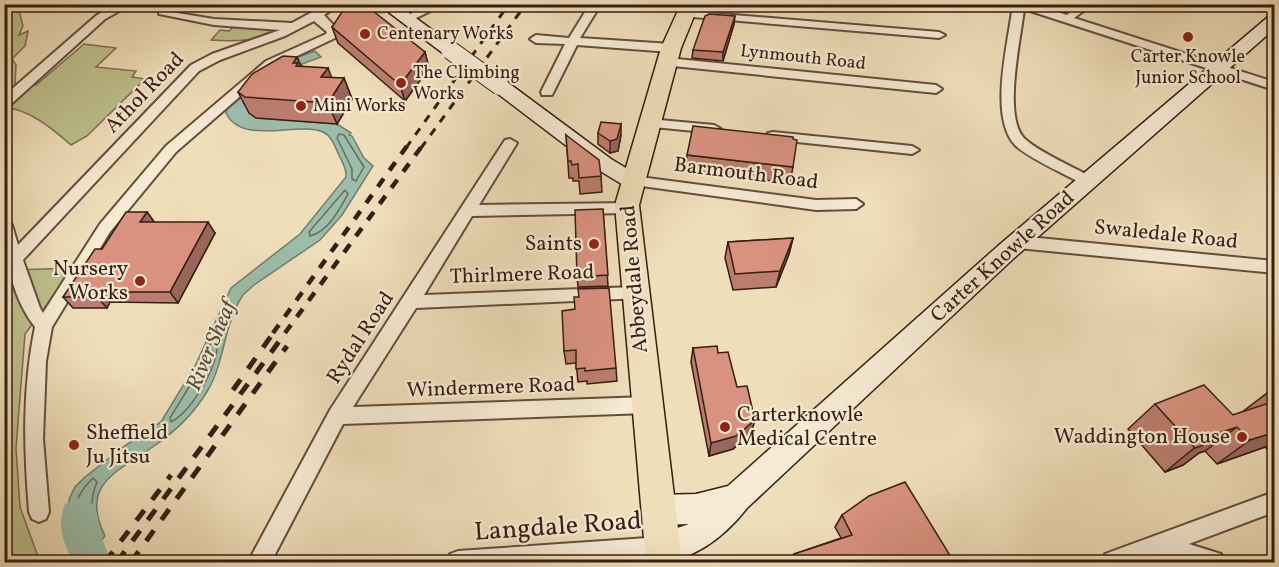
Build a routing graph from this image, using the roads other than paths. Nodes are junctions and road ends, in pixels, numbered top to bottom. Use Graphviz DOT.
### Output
graph roads {
  1 [pos="127,4"];
  2 [pos="336,4"];
  3 [pos="440,4"];
  4 [pos="596,4"];
  5 [pos="1019,4"];
  6 [pos="1088,4"];
  7 [pos="688,9"];
  8 [pos="395,11"];
  9 [pos="163,12"];
  10 [pos="318,13"];
  11 [pos="1072,15"];
  12 [pos="1275,21"];
  13 [pos="295,27"];
  14 [pos="939,35"];
  15 [pos="536,39"];
  16 [pos="573,41"];
  17 [pos="669,55"];
  18 [pos="1220,69"];
  19 [pos="1275,86"];
  20 [pos="936,89"];
  21 [pos="547,92"];
  22 [pos="4,103"];
  23 [pos="649,123"];
  24 [pos="729,131"];
  25 [pos="764,135"];
  26 [pos="510,142"];
  27 [pos="912,150"];
  28 [pos="632,181"];
  29 [pos="1089,181"];
  30 [pos="856,204"];
  31 [pos="627,208"];
  32 [pos="466,211"];
  33 [pos="4,225"];
  34 [pos="1018,242"];
  35 [pos="15,258"];
  36 [pos="1275,267"];
  37 [pos="635,293"];
  38 [pos="411,302"];
  39 [pos="44,326"];
  40 [pos="646,405"];
  41 [pos="337,416"];
  42 [pos="736,498"];
  43 [pos="1275,502"];
  44 [pos="658,510"];
  45 [pos="39,512"];
  46 [pos="1155,545"];
  47 [pos="663,555"];
  48 [pos="486,561"];
  49 [pos="259,562"];
  50 [pos="458,562"];
  51 [pos="1113,562"];
  52 [pos="1213,562"];
  1 -- 22 [label="street"];
  2 -- 10 [label="street, Athol Road"];
  3 -- 8 [label="street"];
  4 -- 16 [label="street"];
  5 -- 18 [label="street"];
  5 -- 29 [label="street"];
  6 -- 11 [label="street"];
  7 -- 14 [label="street"];
  7 -- 17 [label="main road, Abbeydale Road"];
  8 -- 28 [label="street, bridge"];
  9 -- 13 [label="street"];
  10 -- 13 [label="street, Athol Road"];
  10 -- 39 [label="street"];
  12 -- 18 [label="street, Carter Knowle Road"];
  13 -- 35 [label="street, Athol Road"];
  15 -- 16 [label="street, Lynmouth Road"];
  16 -- 17 [label="street, Lynmouth Road"];
  16 -- 21 [label="street"];
  17 -- 20 [label="street, Lynmouth Road"];
  17 -- 23 [label="main road, Abbeydale Road"];
  18 -- 19 [label="street"];
  18 -- 29 [label="street, Carter Knowle Road"];
  23 -- 24 [label="street"];
  23 -- 28 [label="main road, Abbeydale Road"];
  25 -- 27 [label="street"];
  26 -- 32 [label="street, Rydal Road"];
  28 -- 30 [label="street, Barmouth Road"];
  28 -- 31 [label="main road, Abbeydale Road"];
  29 -- 34 [label="street, Carter Knowle Road"];
  31 -- 32 [label="street"];
  31 -- 37 [label="main road, Abbeydale Road"];
  32 -- 38 [label="street, Rydal Road"];
  33 -- 35 [label="street"];
  34 -- 36 [label="street, Swaledale Road"];
  34 -- 42 [label="street, Carter Knowle Road"];
  35 -- 39 [label="street"];
  37 -- 38 [label="street, Thirlmere Road"];
  37 -- 40 [label="main road, Abbeydale Road"];
  38 -- 41 [label="street, Rydal Road"];
  39 -- 45 [label="street"];
  40 -- 41 [label="street, Windermere Road"];
  40 -- 44 [label="main road, Abbeydale Road"];
  41 -- 49 [label="street, Rydal Road"];
  42 -- 44 [label="street, Carter Knowle Road"];
  42 -- 47 [label="street, Carter Knowle Road"];
  43 -- 46 [label="street"];
  44 -- 47 [label="main road, Abbeydale Road"];
  46 -- 51 [label="street"];
  46 -- 52 [label="street"];
  47 -- 48 [label="street, Langdale Road"];
  48 -- 50 [label="street, Langdale Road"];
}
